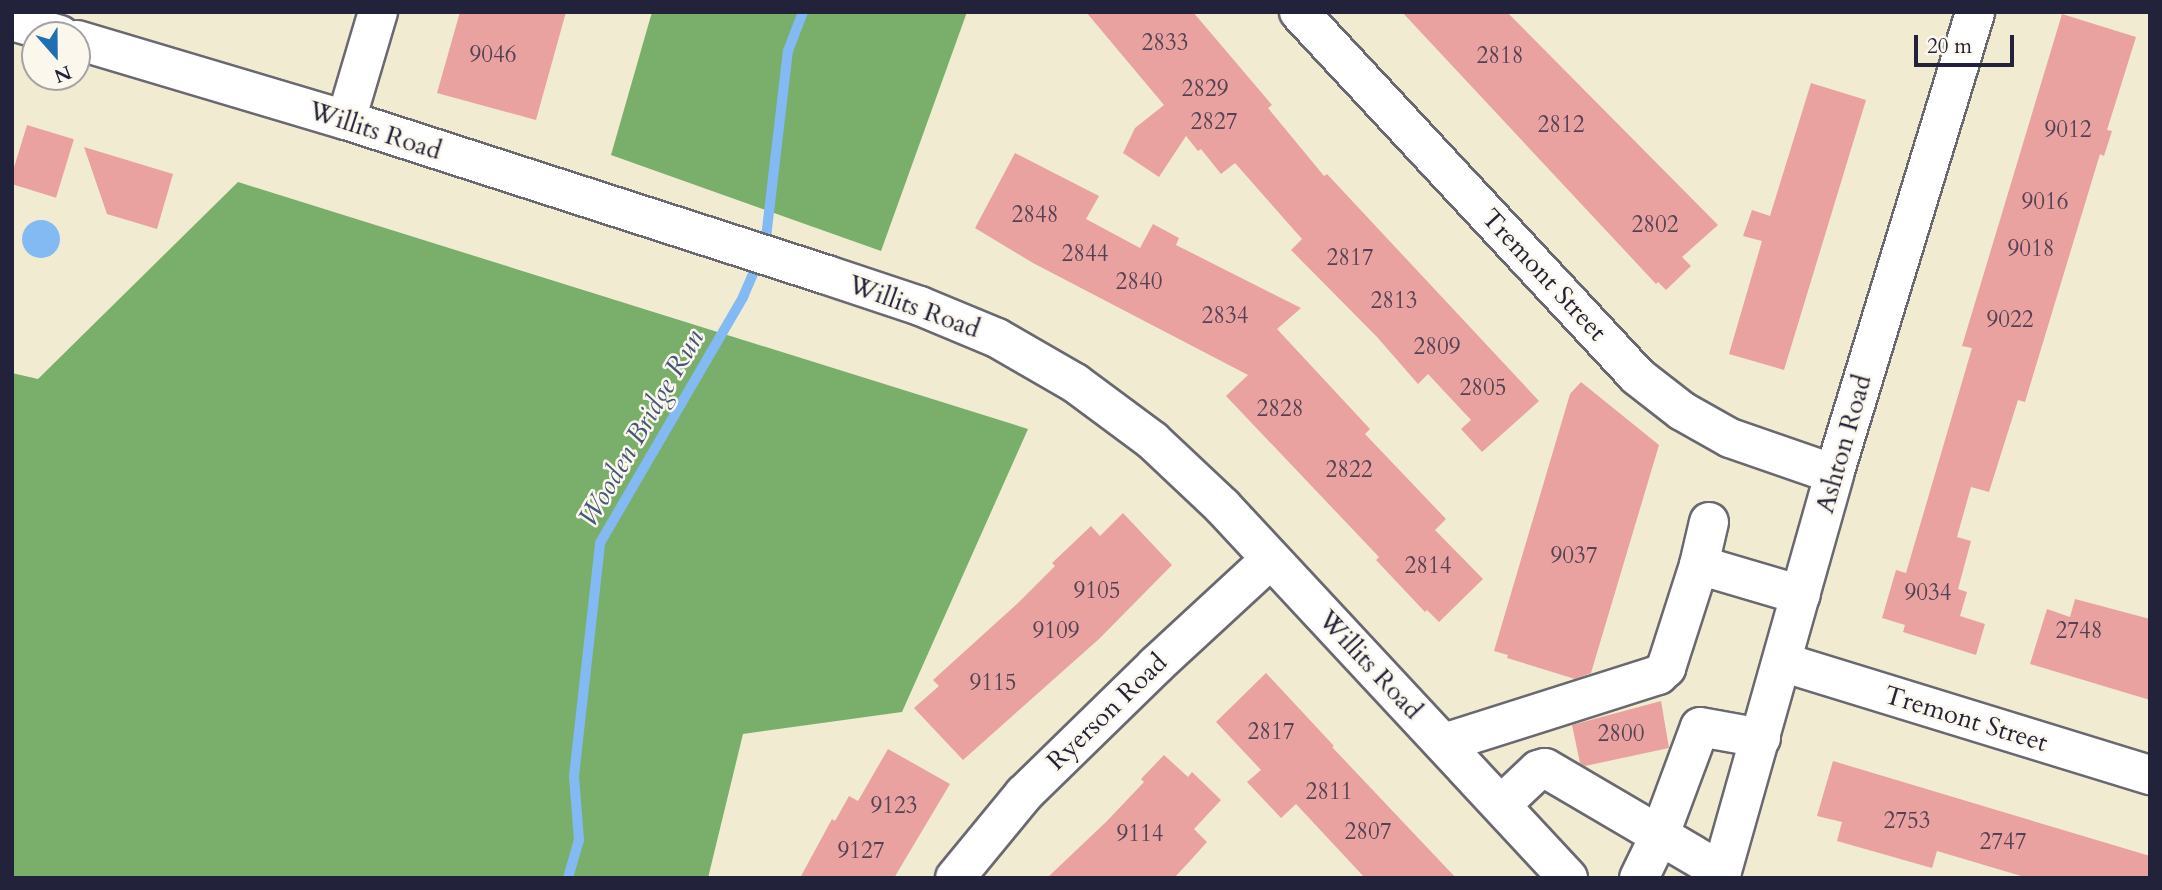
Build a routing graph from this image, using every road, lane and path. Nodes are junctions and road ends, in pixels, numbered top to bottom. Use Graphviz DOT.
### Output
graph roads {
  1 [pos="378,12"];
  2 [pos="1299,12"];
  3 [pos="1975,12"];
  4 [pos="91,44"];
  5 [pos="346,120"];
  6 [pos="1834,474"];
  7 [pos="1709,522"];
  8 [pos="1271,559"];
  9 [pos="1699,565"];
  10 [pos="1801,595"];
  11 [pos="1782,663"];
  12 [pos="1760,738"];
  13 [pos="1444,743"];
  14 [pos="2150,775"];
  15 [pos="1501,805"];
  16 [pos="1659,837"];
  17 [pos="1721,875"];
  18 [pos="955,878"];
  19 [pos="1568,878"];
  20 [pos="1639,878"];
  1 -- 5 [label="street"];
  2 -- 6 [label="street, Tremont Street"];
  3 -- 6 [label="street, Ashton Road"];
  4 -- 5 [label="street, Willits Road"];
  5 -- 8 [label="street, Willits Road"];
  6 -- 10 [label="street, Ashton Road"];
  7 -- 9 [label="street"];
  8 -- 13 [label="street, Willits Road"];
  8 -- 18 [label="street, Ryerson Road"];
  9 -- 10 [label="street"];
  9 -- 13 [label="street"];
  10 -- 11 [label="street, Ashton Road"];
  11 -- 12 [label="street, Ashton Road"];
  11 -- 14 [label="street, Tremont Street"];
  12 -- 16 [label="street"];
  12 -- 17 [label="street, Ashton Road"];
  13 -- 15 [label="street, Willits Road"];
  15 -- 16 [label="street"];
  15 -- 19 [label="street, Willits Road"];
  16 -- 17 [label="street"];
  16 -- 20 [label="street"];
}
